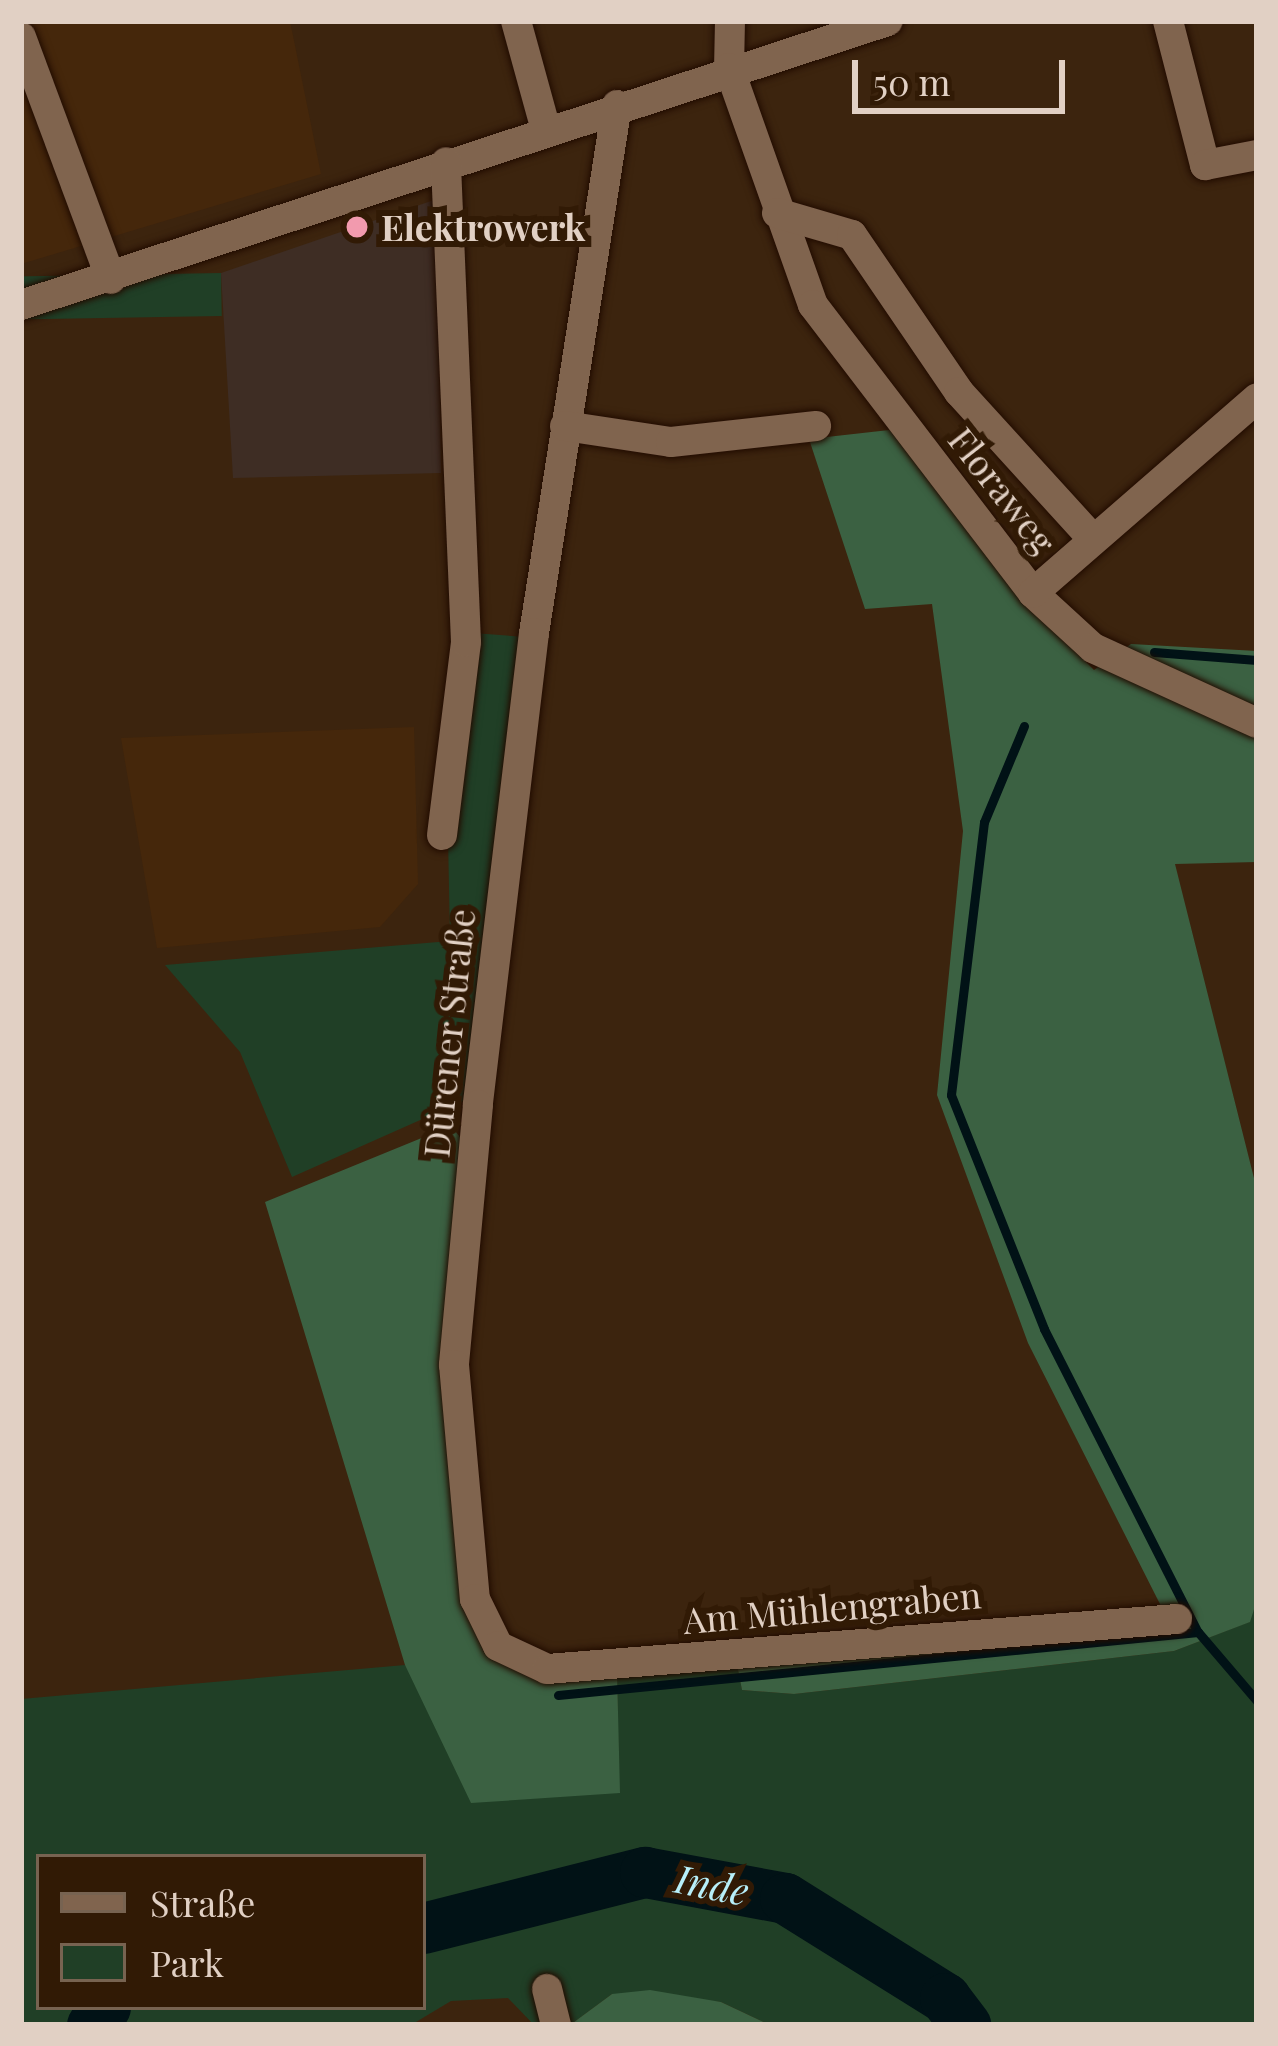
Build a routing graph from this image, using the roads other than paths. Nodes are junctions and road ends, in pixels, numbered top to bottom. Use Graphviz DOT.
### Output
graph roads {
  1 [pos="516,21"];
  2 [pos="730,21"];
  3 [pos="888,21"];
  4 [pos="1168,21"];
  5 [pos="21,38"];
  6 [pos="729,68"];
  7 [pos="617,105"];
  8 [pos="546,130"];
  9 [pos="1257,155"];
  10 [pos="446,162"];
  11 [pos="777,213"];
  12 [pos="111,279"];
  13 [pos="21,305"];
  14 [pos="1257,398"];
  15 [pos="565,426"];
  16 [pos="815,426"];
  17 [pos="1092,538"];
  18 [pos="1034,593"];
  19 [pos="1257,723"];
  20 [pos="442,835"];
  21 [pos="1178,1618"];
  22 [pos="498,1646"];
  23 [pos="547,1988"];
  24 [pos="556,2025"];
  1 -- 8 [label="street"];
  2 -- 6 [label="street, Floraweg"];
  3 -- 6 [label="street"];
  4 -- 9 [label="street"];
  5 -- 12 [label="street"];
  6 -- 7 [label="street"];
  6 -- 11 [label="street, Floraweg"];
  7 -- 8 [label="street"];
  7 -- 15 [label="street, Dürener Straße"];
  8 -- 10 [label="street"];
  10 -- 12 [label="street"];
  10 -- 20 [label="street"];
  11 -- 17 [label="street, Floraweg"];
  11 -- 18 [label="street, Floraweg"];
  12 -- 13 [label="street"];
  14 -- 17 [label="street"];
  15 -- 16 [label="street"];
  15 -- 22 [label="street, Dürener Straße"];
  17 -- 18 [label="street"];
  18 -- 19 [label="street, Floraweg"];
  21 -- 22 [label="street, Am Mühlengraben"];
  23 -- 24 [label="street"];
}
